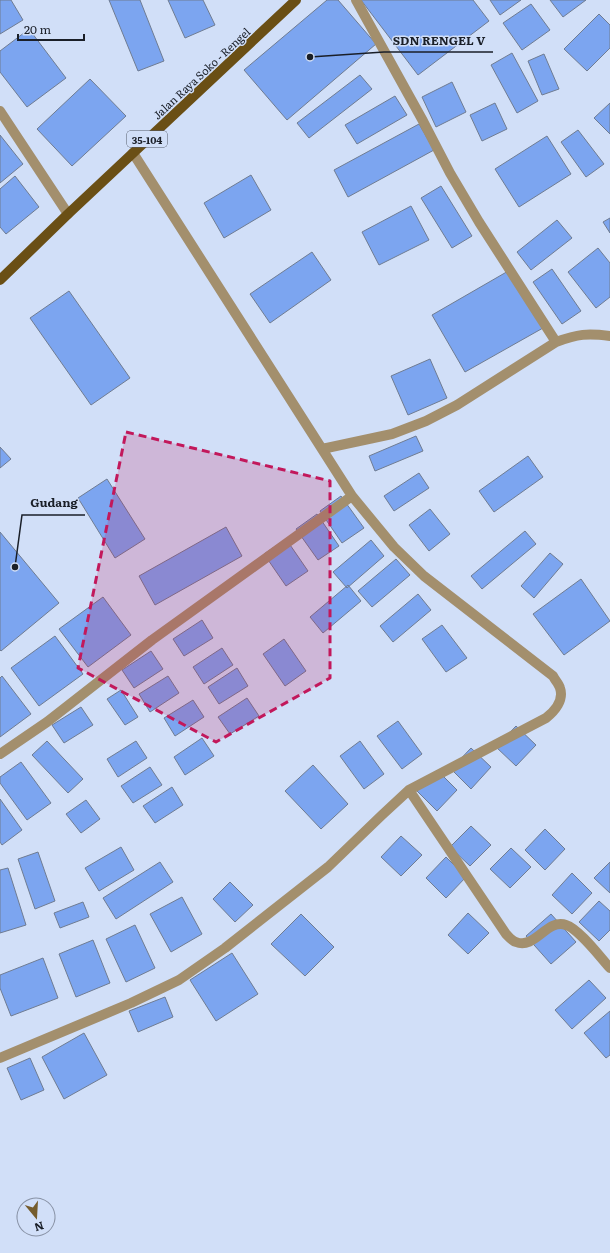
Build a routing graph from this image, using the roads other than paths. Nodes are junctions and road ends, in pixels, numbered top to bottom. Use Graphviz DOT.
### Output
graph roads {
  1 [pos="296,0"];
  2 [pos="356,0"];
  3 [pos="0,111"];
  4 [pos="133,153"];
  5 [pos="68,214"];
  6 [pos="0,280"];
  7 [pos="610,336"];
  8 [pos="556,342"];
  9 [pos="322,450"];
  10 [pos="352,496"];
  11 [pos="0,754"];
  12 [pos="409,790"];
  13 [pos="610,968"];
  14 [pos="0,1058"];
  1 -- 4 [label="main road, Jalan Raya Soko - Rengel / 35-104"];
  2 -- 8 [label="street"];
  3 -- 5 [label="street"];
  4 -- 5 [label="main road, Jalan Raya Soko - Rengel / 35-104"];
  4 -- 9 [label="street"];
  5 -- 6 [label="main road, Jalan Raya Soko - Rengel / 35-104"];
  7 -- 8 [label="street"];
  8 -- 9 [label="street"];
  9 -- 10 [label="street"];
  10 -- 11 [label="street"];
  10 -- 12 [label="street"];
  12 -- 13 [label="street"];
  12 -- 14 [label="street"];
}
